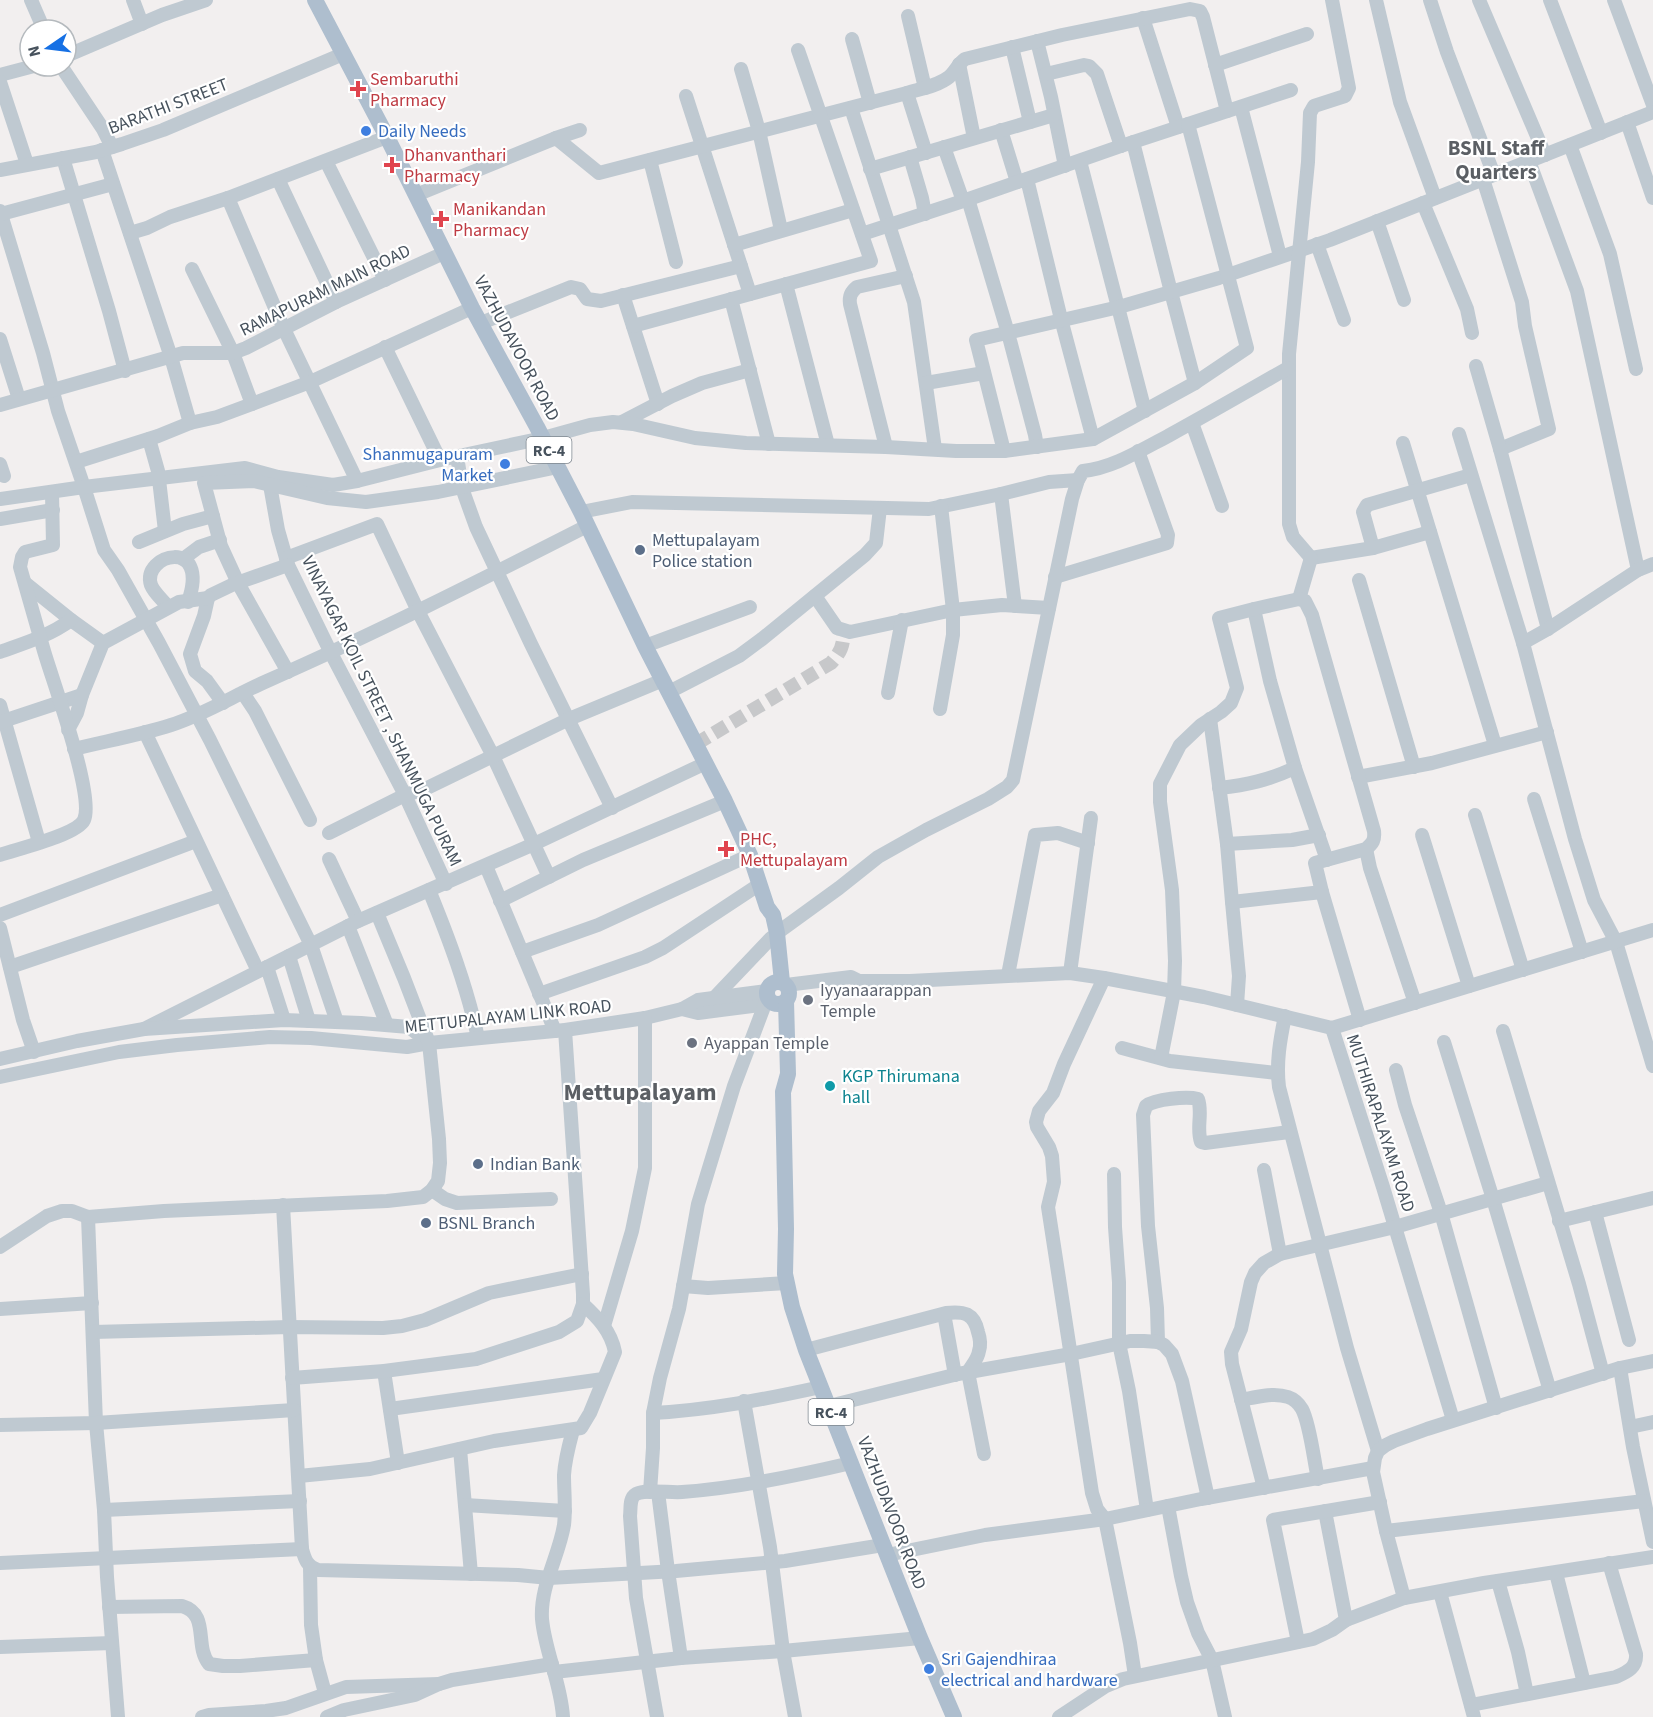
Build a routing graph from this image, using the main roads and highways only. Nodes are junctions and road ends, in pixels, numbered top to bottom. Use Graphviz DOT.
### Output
graph roads {
  1 [pos="315,0"];
  2 [pos="954,1717"];
  1 -- 2 [label="main road, VAZHUDAVOOR ROAD / RC-4"];
}
